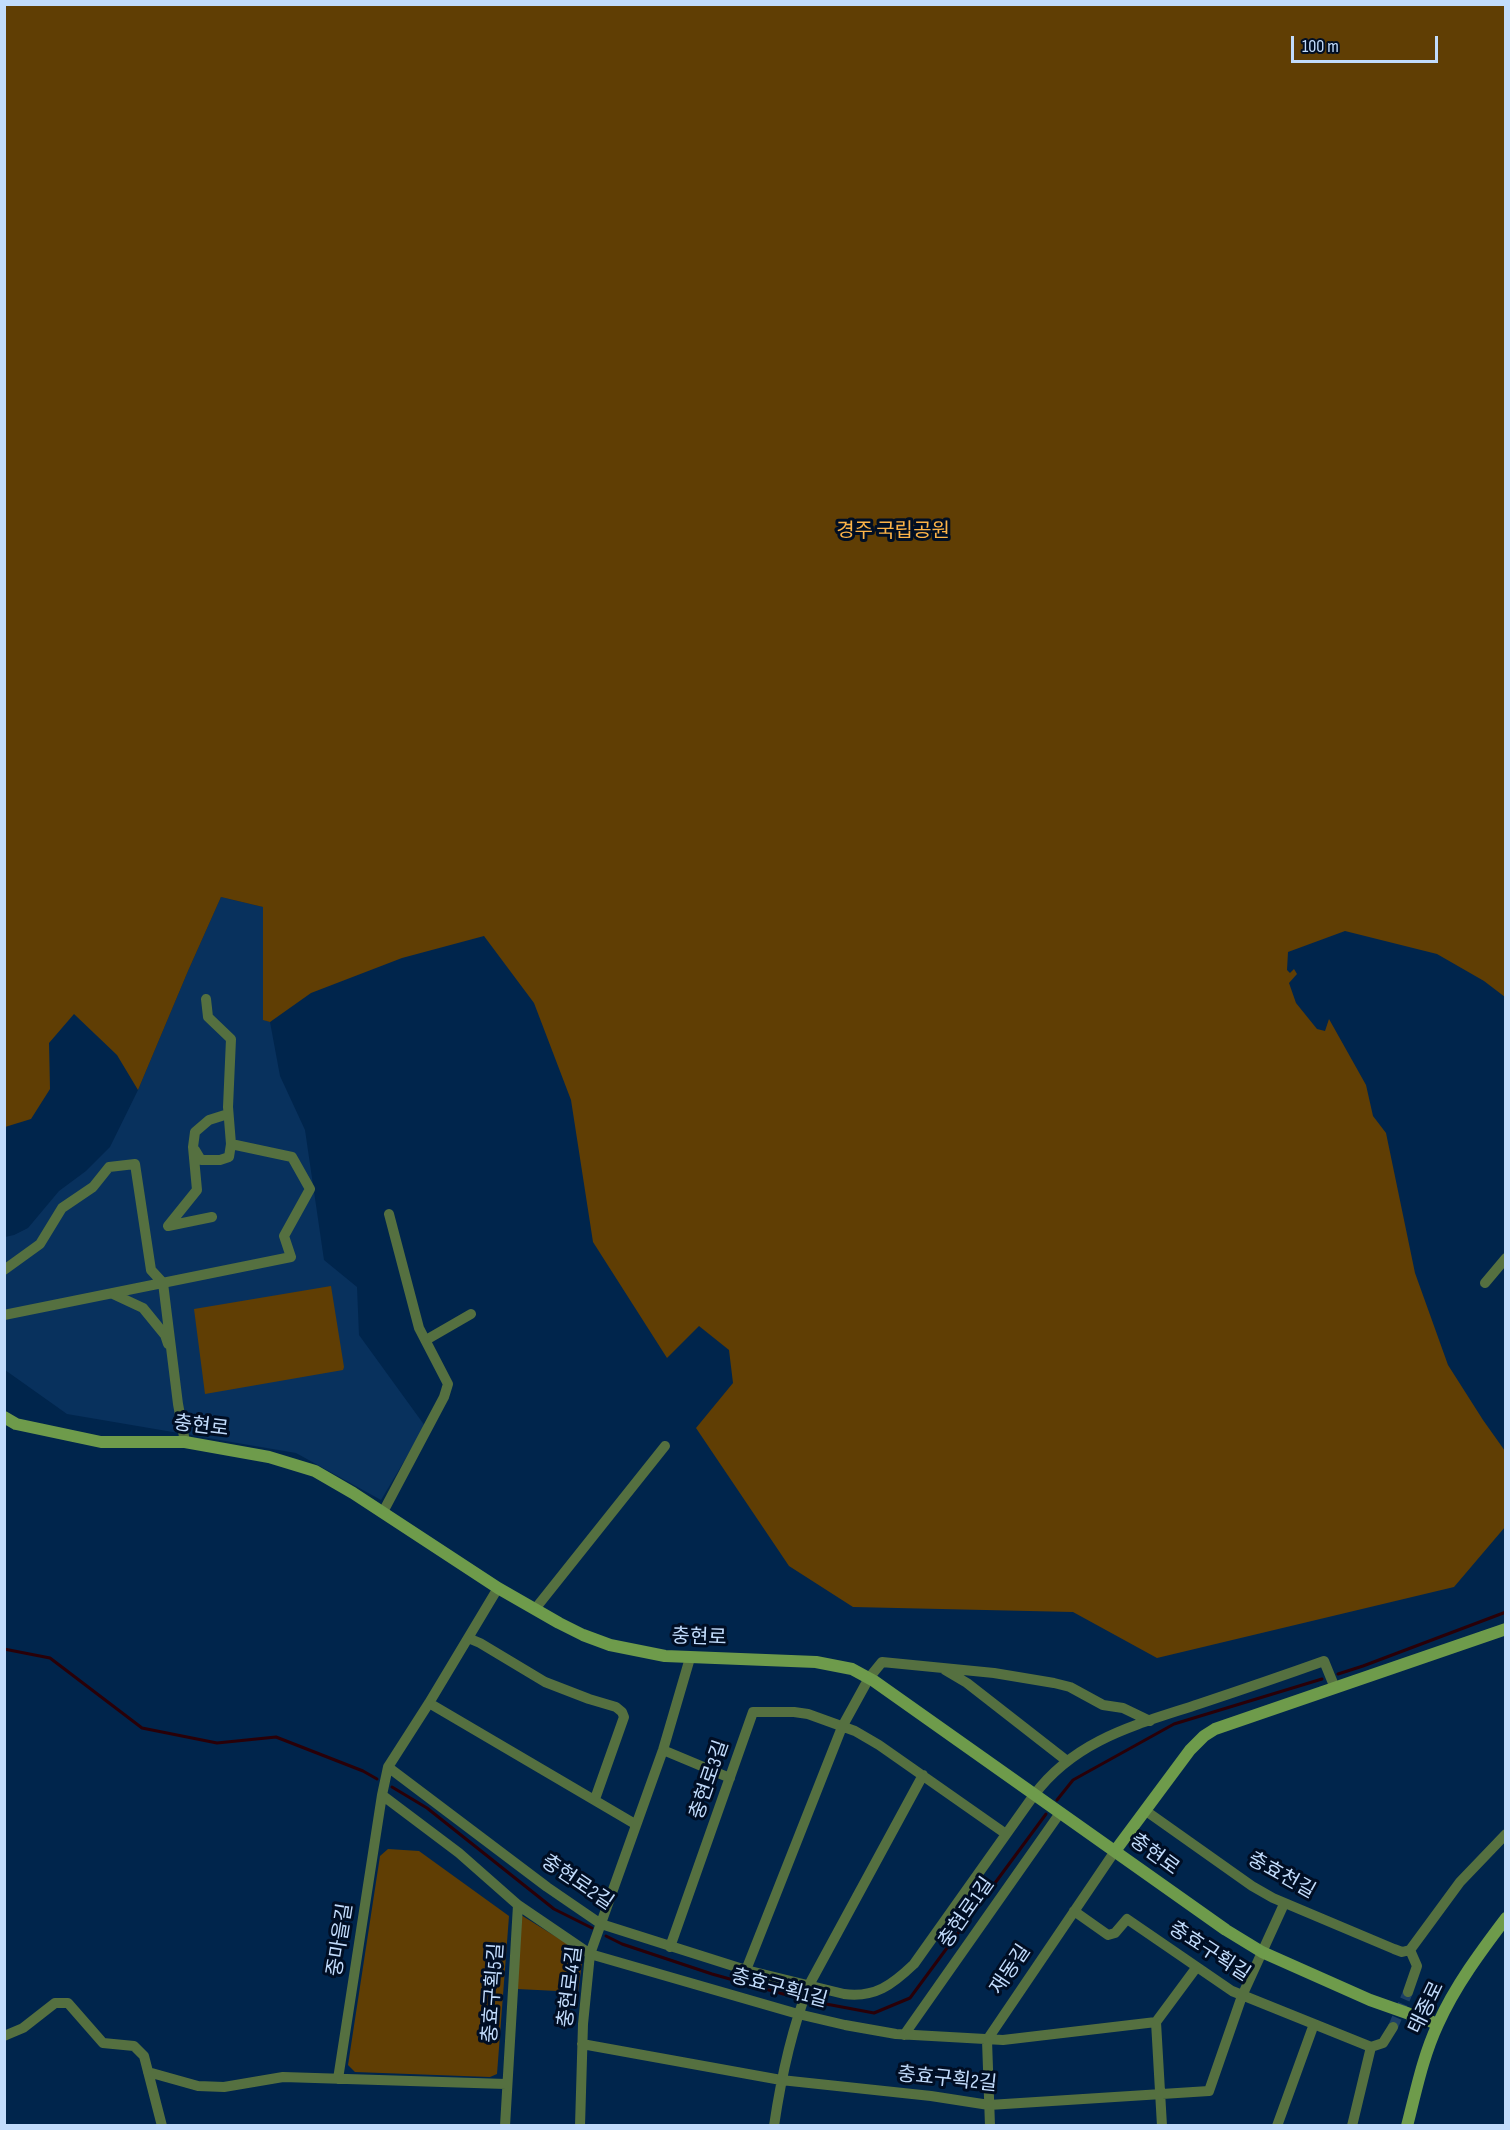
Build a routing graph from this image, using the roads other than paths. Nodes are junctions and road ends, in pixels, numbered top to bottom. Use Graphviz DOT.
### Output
graph roads {
  1 [pos="206,999"];
  2 [pos="228,1114"];
  3 [pos="231,1144"];
  4 [pos="193,1147"];
  5 [pos="389,1214"];
  6 [pos="213,1217"];
  7 [pos="1506,1258"];
  8 [pos="4,1270"];
  9 [pos="163,1283"];
  10 [pos="1485,1283"];
  11 [pos="113,1294"];
  12 [pos="471,1314"];
  13 [pos="4,1316"];
  14 [pos="426,1340"];
  15 [pos="173,1360"];
  16 [pos="4,1418"];
  17 [pos="185,1442"];
  18 [pos="665,1446"];
  19 [pos="383,1512"];
  20 [pos="498,1588"];
  21 [pos="535,1609"];
  22 [pos="1506,1629"];
  23 [pos="468,1638"];
  24 [pos="690,1658"];
  25 [pos="939,1668"];
  26 [pos="869,1678"];
  27 [pos="1335,1688"];
  28 [pos="429,1703"];
  29 [pos="1150,1721"];
  30 [pos="842,1727"];
  31 [pos="663,1750"];
  32 [pos="1066,1761"];
  33 [pos="388,1767"];
  34 [pos="923,1775"];
  35 [pos="730,1778"];
  36 [pos="382,1795"];
  37 [pos="1034,1795"];
  38 [pos="595,1799"];
  39 [pos="1146,1811"];
  40 [pos="1060,1813"];
  41 [pos="635,1824"];
  42 [pos="1006,1834"];
  43 [pos="1506,1834"];
  44 [pos="1115,1851"];
  45 [pos="1284,1904"];
  46 [pos="518,1905"];
  47 [pos="1074,1911"];
  48 [pos="1506,1918"];
  49 [pos="601,1924"];
  50 [pos="670,1947"];
  51 [pos="1410,1950"];
  52 [pos="1262,1952"];
  53 [pos="590,1954"];
  54 [pos="1196,1968"];
  55 [pos="746,1970"];
  56 [pos="809,1985"];
  57 [pos="1408,1992"];
  58 [pos="1242,1996"];
  59 [pos="798,2014"];
  60 [pos="1156,2022"];
  61 [pos="1314,2024"];
  62 [pos="1438,2024"];
  63 [pos="1393,2027"];
  64 [pos="904,2035"];
  65 [pos="4,2036"];
  66 [pos="987,2040"];
  67 [pos="582,2044"];
  68 [pos="1371,2047"];
  69 [pos="148,2072"];
  70 [pos="338,2079"];
  71 [pos="781,2080"];
  72 [pos="506,2084"];
  73 [pos="1160,2096"];
  74 [pos="989,2105"];
  75 [pos="162,2126"];
  76 [pos="505,2126"];
  77 [pos="580,2126"];
  78 [pos="774,2126"];
  79 [pos="990,2126"];
  80 [pos="1162,2126"];
  81 [pos="1277,2126"];
  82 [pos="1352,2126"];
  83 [pos="1407,2126"];
  1 -- 2 [label="street"];
  2 -- 3 [label="street"];
  2 -- 4 [label="street"];
  3 -- 4 [label="street"];
  3 -- 9 [label="street"];
  4 -- 6 [label="street"];
  5 -- 14 [label="street"];
  7 -- 10 [label="street"];
  8 -- 9 [label="street"];
  9 -- 11 [label="street"];
  9 -- 15 [label="street"];
  11 -- 13 [label="street"];
  11 -- 15 [label="street"];
  12 -- 14 [label="street"];
  14 -- 19 [label="street"];
  15 -- 17 [label="street"];
  16 -- 17 [label="street, 충현로"];
  17 -- 19 [label="street, 충현로"];
  18 -- 21 [label="street"];
  19 -- 20 [label="street, 충현로"];
  20 -- 21 [label="street, 충현로"];
  20 -- 23 [label="street, 중마을길"];
  21 -- 24 [label="street, 충현로"];
  22 -- 27 [label="street"];
  23 -- 28 [label="street, 중마을길"];
  23 -- 38 [label="street"];
  24 -- 26 [label="street, 충현로"];
  24 -- 31 [label="street, 충현로4길"];
  25 -- 26 [label="street"];
  25 -- 29 [label="street"];
  25 -- 32 [label="street"];
  26 -- 30 [label="street"];
  26 -- 37 [label="street, 충현로"];
  27 -- 29 [label="street"];
  27 -- 39 [label="street"];
  28 -- 33 [label="street, 중마을길"];
  28 -- 38 [label="street"];
  29 -- 32 [label="street, 충현로2길"];
  30 -- 34 [label="street, 충현로3길"];
  30 -- 35 [label="street, 충현로3길"];
  30 -- 55 [label="street"];
  31 -- 35 [label="street"];
  31 -- 41 [label="street, 충현로4길"];
  32 -- 37 [label="street, 충현로2길"];
  33 -- 36 [label="street, 중마을길"];
  33 -- 49 [label="street, 충현로2길"];
  34 -- 42 [label="street, 충현로3길"];
  34 -- 56 [label="street"];
  35 -- 50 [label="street, 충현로3길"];
  36 -- 46 [label="street, 충효구획1길"];
  36 -- 70 [label="street, 중마을길"];
  37 -- 40 [label="street, 충현로"];
  37 -- 42 [label="street, 충현로2길"];
  38 -- 41 [label="street"];
  39 -- 44 [label="street"];
  39 -- 45 [label="street, 충효천길"];
  40 -- 44 [label="street, 충현로"];
  40 -- 64 [label="street, 충현로1길"];
  41 -- 49 [label="street, 충현로4길"];
  42 -- 56 [label="street, 충현로2길"];
  43 -- 51 [label="street"];
  44 -- 47 [label="street, 재동길"];
  44 -- 52 [label="street, 충현로"];
  45 -- 51 [label="street, 충효천길"];
  45 -- 52 [label="street"];
  46 -- 53 [label="street, 충효구획1길"];
  46 -- 72 [label="street, 충효구획5길"];
  47 -- 54 [label="street, 충효구획길"];
  47 -- 66 [label="street, 재동길"];
  48 -- 62 [label="street, 태종로"];
  49 -- 50 [label="street, 충현로2길"];
  49 -- 53 [label="street, 충현로4길"];
  50 -- 55 [label="street, 충현로2길"];
  51 -- 57 [label="street"];
  52 -- 58 [label="street"];
  52 -- 62 [label="street, 충현로"];
  53 -- 59 [label="street, 충효구획1길"];
  53 -- 67 [label="street, 충현로4길"];
  54 -- 58 [label="street, 충효구획길"];
  54 -- 60 [label="street"];
  55 -- 56 [label="street, 충현로2길"];
  56 -- 59 [label="street"];
  58 -- 61 [label="street, 충효구획길"];
  58 -- 73 [label="street, 충효구획2길"];
  59 -- 64 [label="street, 충효구획1길"];
  59 -- 71 [label="street"];
  60 -- 66 [label="street, 충효구획1길"];
  60 -- 73 [label="street"];
  61 -- 68 [label="street, 충효구획길"];
  61 -- 81 [label="street"];
  62 -- 83 [label="street, 태종로"];
  63 -- 68 [label="street"];
  64 -- 66 [label="street, 충효구획1길"];
  65 -- 69 [label="street"];
  66 -- 74 [label="street"];
  67 -- 71 [label="street, 충효구획2길"];
  67 -- 77 [label="street, 충현로4길"];
  68 -- 82 [label="street"];
  69 -- 70 [label="street"];
  69 -- 75 [label="street"];
  70 -- 72 [label="street"];
  71 -- 74 [label="street, 충효구획2길"];
  71 -- 78 [label="street"];
  72 -- 76 [label="street, 충효구획5길"];
  73 -- 74 [label="street, 충효구획2길"];
  73 -- 80 [label="street"];
  74 -- 79 [label="street"];
}
